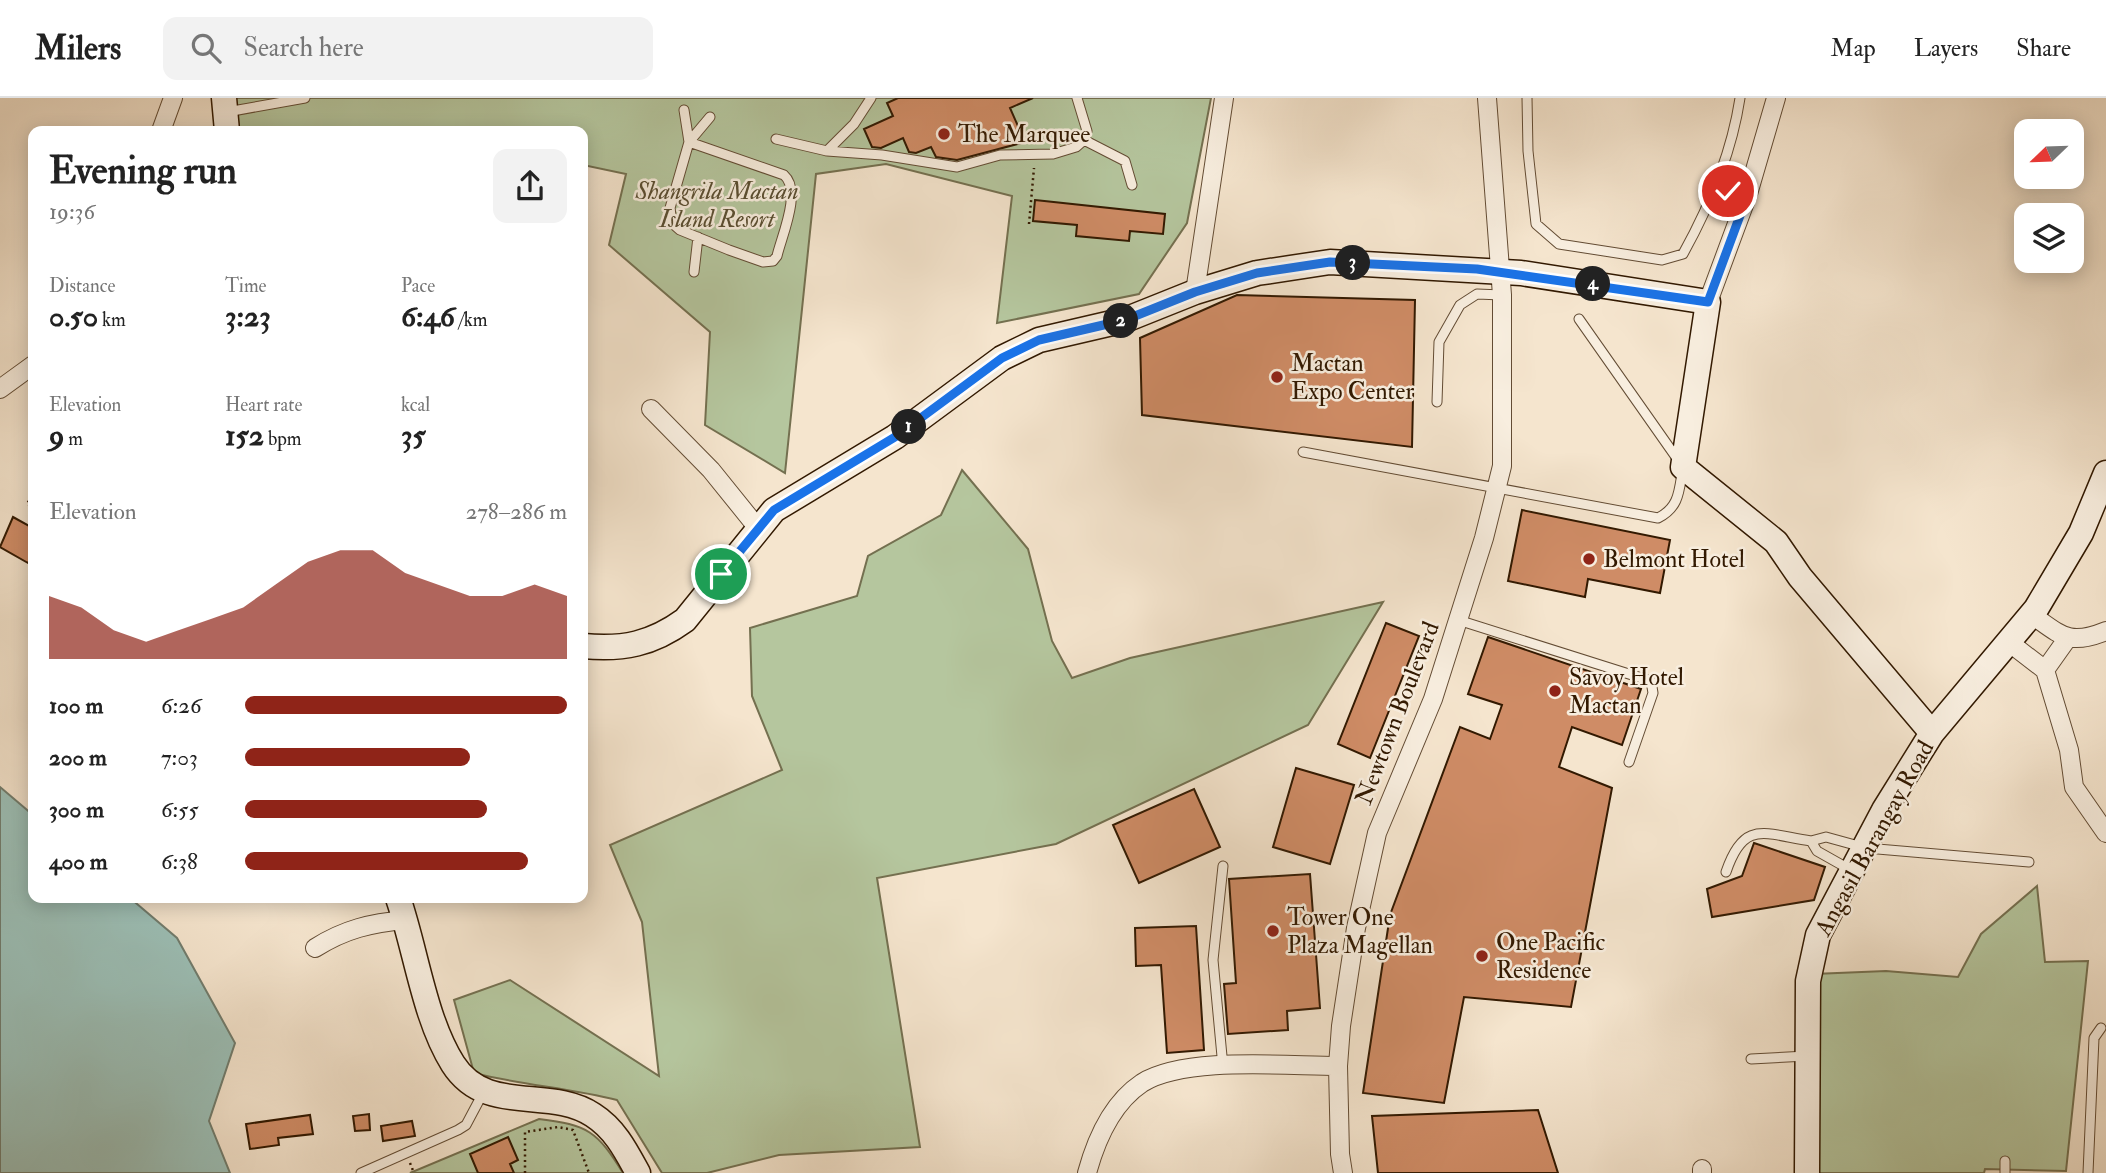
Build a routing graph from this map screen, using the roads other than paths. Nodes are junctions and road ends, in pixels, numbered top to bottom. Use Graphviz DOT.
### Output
graph roads {
  1 [pos="173,98"];
  2 [pos="305,98"];
  3 [pos="871,98"];
  4 [pos="1077,98"];
  5 [pos="1224,98"];
  6 [pos="1487,98"];
  7 [pos="1527,98"];
  8 [pos="1740,98"];
  9 [pos="1776,98"];
  10 [pos="684,110"];
  11 [pos="225,114"];
  12 [pos="710,117"];
  13 [pos="163,126"];
  14 [pos="776,139"];
  15 [pos="1084,140"];
  16 [pos="689,142"];
  17 [pos="827,151"];
  18 [pos="1132,184"];
  19 [pos="1714,187"];
  20 [pos="1748,194"];
  21 [pos="698,237"];
  22 [pos="694,271"];
  23 [pos="1501,283"];
  24 [pos="1195,292"];
  25 [pos="1708,302"];
  26 [pos="1579,319"];
  27 [pos="28,368"];
  28 [pos="0,388"];
  29 [pos="1437,402"];
  30 [pos="651,409"];
  31 [pos="1303,452"];
  32 [pos="1683,467"];
  33 [pos="2106,473"];
  34 [pos="1495,489"];
  35 [pos="757,527"];
  36 [pos="2032,615"];
  37 [pos="1458,620"];
  38 [pos="2106,631"];
  39 [pos="2067,639"];
  40 [pos="2010,643"];
  41 [pos="588,646"];
  42 [pos="2045,670"];
  43 [pos="1933,733"];
  44 [pos="1629,762"];
  45 [pos="2106,833"];
  46 [pos="1811,841"];
  47 [pos="1866,848"];
  48 [pos="2029,862"];
  49 [pos="1223,866"];
  50 [pos="1854,871"];
  51 [pos="1726,872"];
  52 [pos="402,909"];
  53 [pos="315,948"];
  54 [pos="2101,1028"];
  55 [pos="1809,1056"];
  56 [pos="1751,1059"];
  57 [pos="1338,1066"];
  58 [pos="1223,1067"];
  59 [pos="484,1092"];
  60 [pos="2005,1161"];
  61 [pos="361,1173"];
  62 [pos="638,1173"];
  63 [pos="1087,1173"];
  64 [pos="1343,1173"];
  65 [pos="1808,1173"];
  66 [pos="2005,1173"];
  67 [pos="2088,1173"];
  1 -- 13 [label="street"];
  2 -- 11 [label="lane"];
  3 -- 17 [label="lane"];
  4 -- 15 [label="lane"];
  5 -- 24 [label="street"];
  6 -- 23 [label="street, Newtown Boulevard"];
  7 -- 19 [label="lane"];
  8 -- 19 [label="lane"];
  9 -- 20 [label="street"];
  10 -- 16 [label="lane"];
  12 -- 16 [label="lane"];
  14 -- 17 [label="lane"];
  15 -- 17 [label="lane"];
  15 -- 18 [label="lane"];
  16 -- 21 [label="lane"];
  16 -- 21 [label="lane"];
  19 -- 20 [label="lane"];
  20 -- 25 [label="street"];
  21 -- 22 [label="lane"];
  23 -- 24 [label="street"];
  23 -- 25 [label="street"];
  23 -- 29 [label="lane"];
  23 -- 34 [label="street, Newtown Boulevard"];
  24 -- 35 [label="street"];
  25 -- 32 [label="street"];
  26 -- 32 [label="lane"];
  27 -- 28 [label="street"];
  30 -- 35 [label="street"];
  31 -- 34 [label="lane"];
  32 -- 34 [label="lane"];
  32 -- 43 [label="street"];
  33 -- 36 [label="street, Angasil Barangay Road"];
  34 -- 37 [label="street, Newtown Boulevard"];
  35 -- 41 [label="street"];
  36 -- 39 [label="street"];
  36 -- 40 [label="street, Angasil Barangay Road"];
  37 -- 44 [label="lane"];
  37 -- 57 [label="street, Newtown Boulevard"];
  38 -- 39 [label="street"];
  39 -- 42 [label="street"];
  40 -- 42 [label="street"];
  40 -- 43 [label="street, Angasil Barangay Road"];
  42 -- 45 [label="street"];
  43 -- 47 [label="street, Angasil Barangay Road"];
  46 -- 47 [label="lane"];
  46 -- 50 [label="lane"];
  46 -- 51 [label="lane"];
  47 -- 48 [label="lane"];
  47 -- 50 [label="street, Angasil Barangay Road"];
  49 -- 58 [label="lane"];
  50 -- 55 [label="street, Angasil Barangay Road"];
  52 -- 53 [label="street"];
  52 -- 59 [label="street"];
  54 -- 67 [label="lane"];
  55 -- 56 [label="lane"];
  55 -- 65 [label="street, Angasil Barangay Road"];
  57 -- 58 [label="street"];
  57 -- 64 [label="street, Newtown Boulevard"];
  58 -- 63 [label="street"];
  59 -- 61 [label="lane"];
  59 -- 62 [label="street"];
  60 -- 66 [label="lane"];
}
